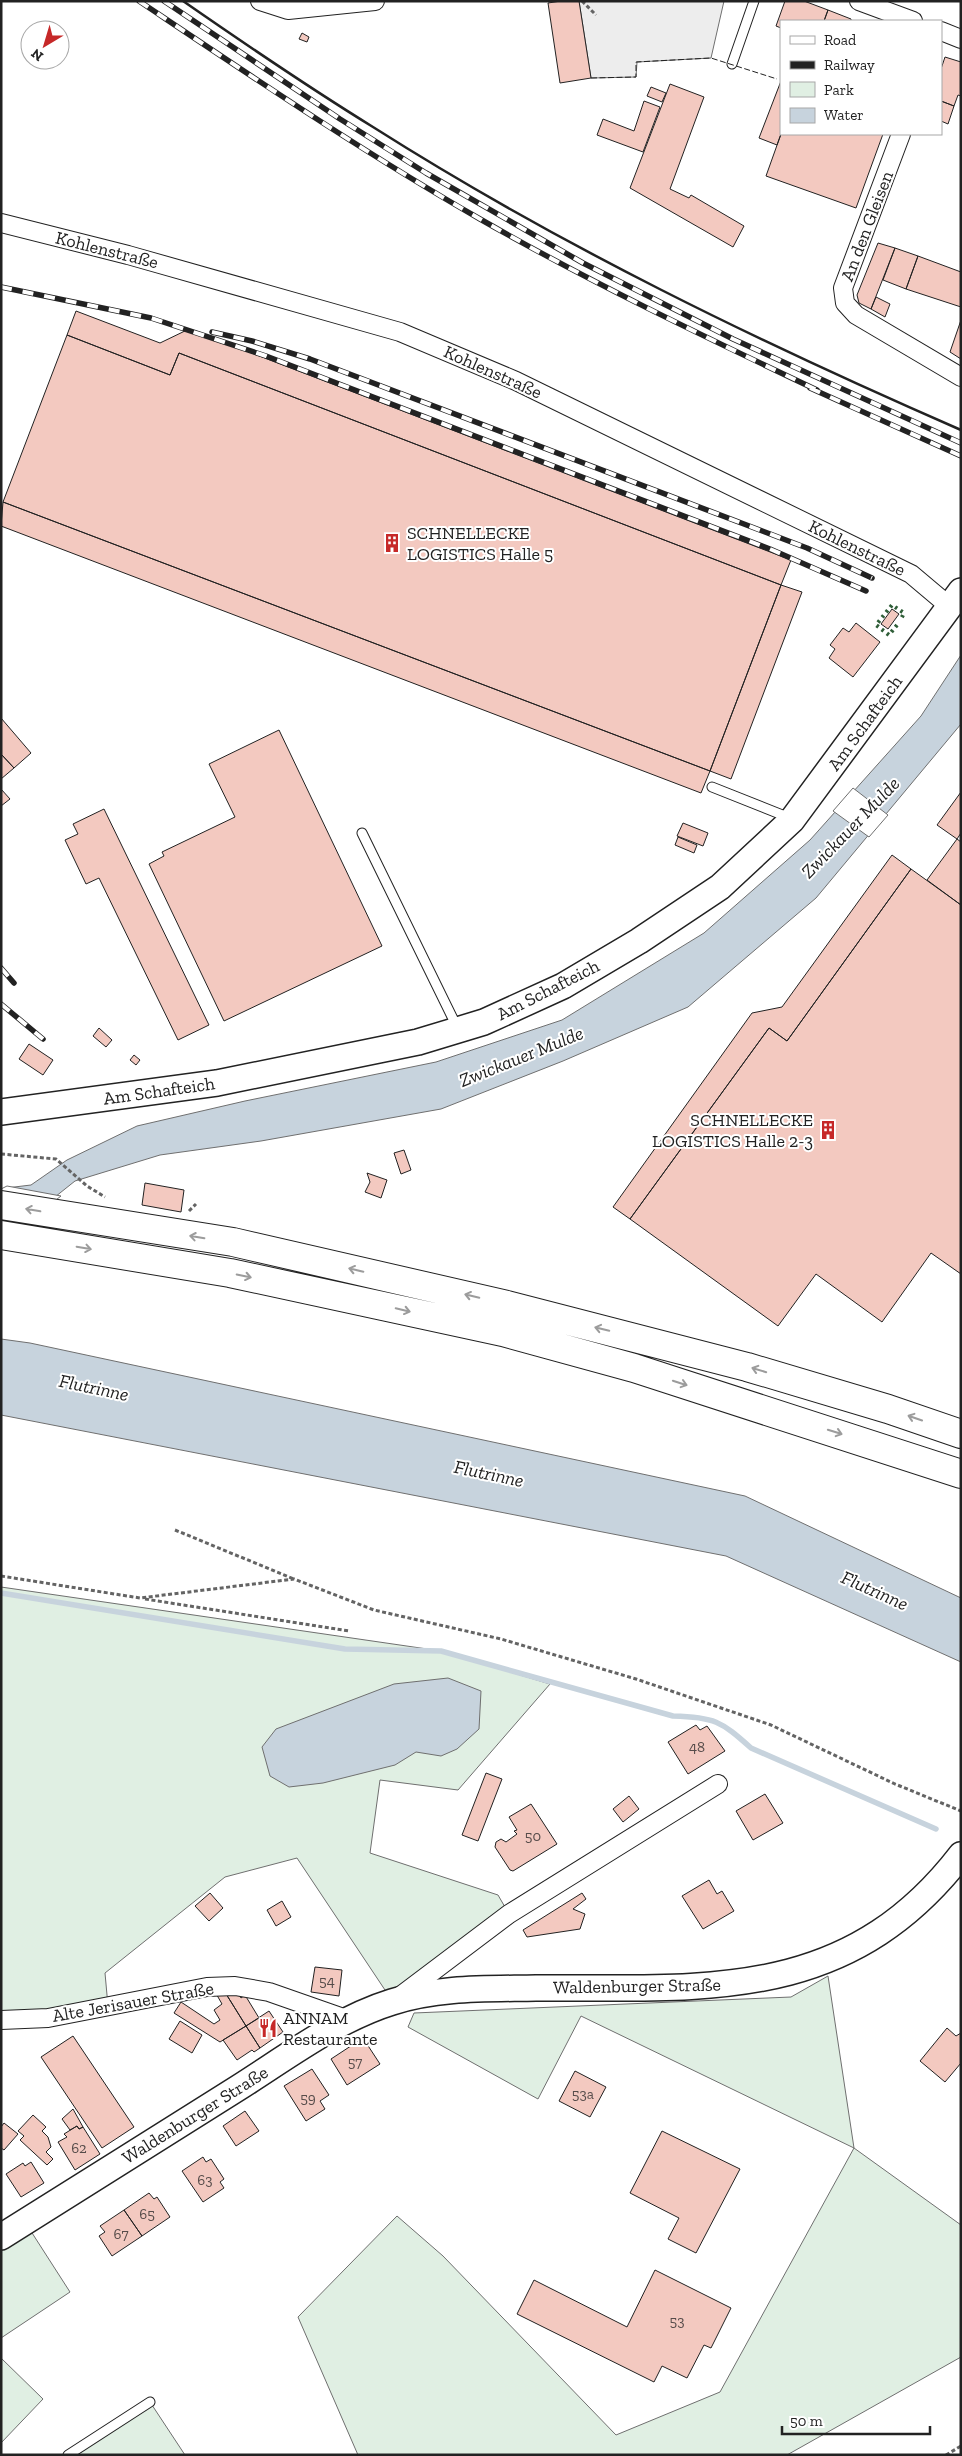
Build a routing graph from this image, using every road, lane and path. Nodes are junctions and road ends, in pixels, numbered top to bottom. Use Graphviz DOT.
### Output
graph roads {
  1 [pos="260,1"];
  2 [pos="582,1"];
  3 [pos="754,1"];
  4 [pos="858,1"];
  5 [pos="364,2"];
  6 [pos="596,15"];
  7 [pos="910,20"];
  8 [pos="942,31"];
  9 [pos="961,39"];
  10 [pos="732,64"];
  11 [pos="901,135"];
  12 [pos="1,224"];
  13 [pos="961,376"];
  14 [pos="955,598"];
  15 [pos="712,787"];
  16 [pos="792,820"];
  17 [pos="362,833"];
  18 [pos="458,1030"];
  19 [pos="1,1112"];
  20 [pos="1,1154"];
  21 [pos="86,1186"];
  22 [pos="1,1205"];
  23 [pos="1,1234"];
  24 [pos="961,1434"];
  25 [pos="961,1474"];
  26 [pos="175,1530"];
  27 [pos="1,1576"];
  28 [pos="294,1580"];
  29 [pos="140,1598"];
  30 [pos="349,1631"];
  31 [pos="718,1784"];
  32 [pos="961,1811"];
  33 [pos="961,1855"];
  34 [pos="393,2002"];
  35 [pos="1,2020"];
  36 [pos="349,2020"];
  37 [pos="1,2237"];
  38 [pos="150,2402"];
  39 [pos="961,2446"];
  40 [pos="68,2455"];
  41 [pos="946,2455"];
  1 -- 5 [label="street"];
  2 -- 6 [label="path"];
  3 -- 10 [label="lane"];
  4 -- 7 [label="street"];
  8 -- 9 [label="street"];
  11 -- 13 [label="street, An den Gleisen"];
  12 -- 14 [label="street, Kohlenstraße"];
  14 -- 16 [label="street, Am Schafteich"];
  15 -- 16 [label="lane"];
  16 -- 18 [label="street, Am Schafteich"];
  17 -- 18 [label="lane"];
  18 -- 19 [label="street, Am Schafteich"];
  20 -- 21 [label="path"];
  24 -- 22 [label="main road, one-way"];
  23 -- 25 [label="main road, one-way"];
  26 -- 28 [label="path"];
  27 -- 29 [label="path"];
  28 -- 29 [label="path"];
  28 -- 32 [label="path"];
  29 -- 30 [label="path"];
  31 -- 34 [label="street, Waldenburger Straße"];
  33 -- 34 [label="street, Waldenburger Straße"];
  34 -- 36 [label="street, Waldenburger Straße"];
  35 -- 36 [label="street, Alte Jerisauer Straße"];
  36 -- 37 [label="street, Waldenburger Straße"];
  38 -- 40 [label="lane"];
  39 -- 41 [label="path"];
}
